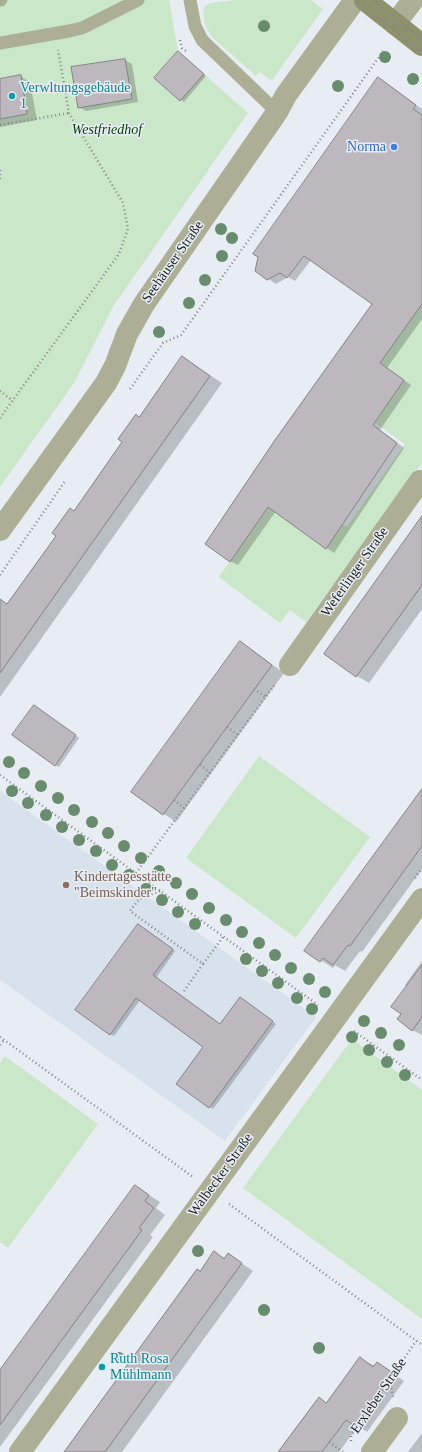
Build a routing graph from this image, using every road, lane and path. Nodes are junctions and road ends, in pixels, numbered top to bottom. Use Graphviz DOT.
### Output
graph roads {
  1 [pos="138,0"];
  2 [pos="190,0"];
  3 [pos="355,0"];
  4 [pos="365,0"];
  5 [pos="413,0"];
  6 [pos="395,24"];
  7 [pos="55,34"];
  8 [pos="0,43"];
  9 [pos="422,45"];
  10 [pos="384,50"];
  11 [pos="278,112"];
  12 [pos="69,113"];
  13 [pos="0,125"];
  14 [pos="0,170"];
  15 [pos="0,182"];
  16 [pos="163,343"];
  17 [pos="0,391"];
  18 [pos="13,401"];
  19 [pos="0,418"];
  20 [pos="422,481"];
  21 [pos="0,530"];
  22 [pos="290,665"];
  23 [pos="254,689"];
  24 [pos="266,698"];
  25 [pos="227,728"];
  26 [pos="238,735"];
  27 [pos="200,765"];
  28 [pos="210,773"];
  29 [pos="0,775"];
  30 [pos="174,800"];
  31 [pos="184,808"];
  32 [pos="136,874"];
  33 [pos="160,891"];
  34 [pos="422,899"];
  35 [pos="223,937"];
  36 [pos="203,964"];
  37 [pos="184,991"];
  38 [pos="319,1006"];
  39 [pos="353,1030"];
  40 [pos="0,1037"];
  41 [pos="4,1040"];
  42 [pos="0,1044"];
  43 [pos="422,1080"];
  44 [pos="178,1167"];
  45 [pos="227,1203"];
  46 [pos="416,1341"];
  47 [pos="422,1345"];
  48 [pos="397,1418"];
  49 [pos="329,1442"];
  50 [pos="352,1444"];
  51 [pos="20,1452"];
  52 [pos="343,1452"];
  53 [pos="372,1452"];
  1 -- 7 [label="lane"];
  2 -- 11 [label="lane"];
  3 -- 11 [label="street, Seehäuser Straße"];
  4 -- 6 [label="main road"];
  5 -- 6 [label="street"];
  6 -- 9 [label="main road"];
  7 -- 8 [label="lane"];
  7 -- 12 [label="path"];
  10 -- 16 [label="path"];
  11 -- 21 [label="street, Seehäuser Straße"];
  12 -- 13 [label="path"];
  12 -- 18 [label="path"];
  14 -- 15 [label="path"];
  17 -- 18 [label="path"];
  18 -- 19 [label="path"];
  20 -- 22 [label="street, Weferlinger Straße"];
  22 -- 24 [label="path"];
  23 -- 24 [label="path"];
  24 -- 26 [label="path"];
  25 -- 26 [label="path"];
  26 -- 28 [label="path"];
  27 -- 28 [label="path"];
  28 -- 31 [label="path"];
  29 -- 32 [label="path"];
  30 -- 31 [label="path"];
  31 -- 32 [label="path"];
  32 -- 33 [label="path"];
  33 -- 35 [label="path"];
  33 -- 36 [label="path"];
  34 -- 51 [label="street, Walbecker Straße"];
  35 -- 36 [label="path"];
  35 -- 38 [label="path"];
  36 -- 37 [label="path"];
  39 -- 43 [label="path"];
  40 -- 41 [label="path"];
  41 -- 42 [label="path"];
  41 -- 44 [label="path"];
  45 -- 46 [label="path"];
  46 -- 47 [label="path"];
  46 -- 50 [label="path, Erxleber Straße"];
  48 -- 53 [label="street, Erxleber Straße"];
  49 -- 52 [label="path"];
}
